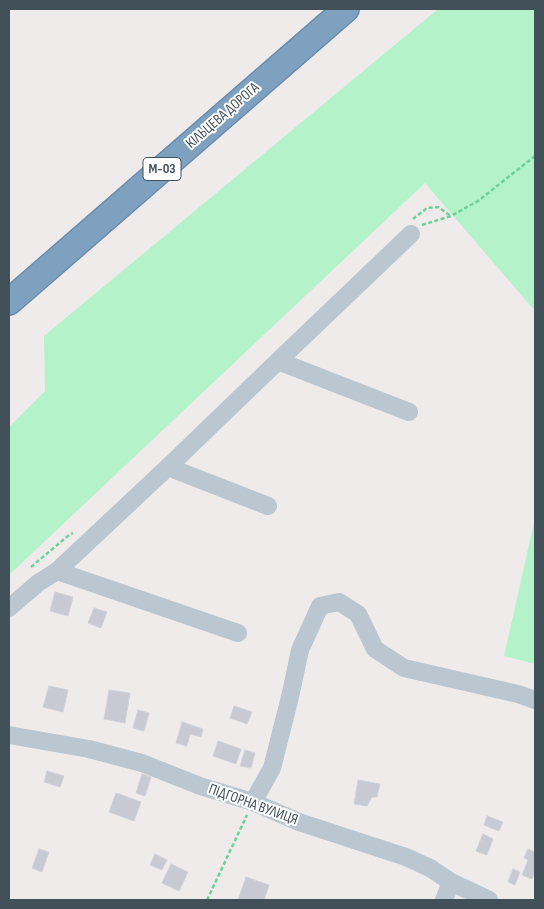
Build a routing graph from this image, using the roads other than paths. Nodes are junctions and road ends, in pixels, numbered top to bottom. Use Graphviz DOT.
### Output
graph roads {
  1 [pos="346,9"];
  2 [pos="411,234"];
  3 [pos="9,302"];
  4 [pos="278,361"];
  5 [pos="409,412"];
  6 [pos="168,467"];
  7 [pos="268,506"];
  8 [pos="57,571"];
  9 [pos="9,608"];
  10 [pos="238,633"];
  11 [pos="535,700"];
  12 [pos="9,735"];
  13 [pos="253,802"];
  14 [pos="452,882"];
  15 [pos="444,900"];
  16 [pos="489,900"];
  1 -- 3 [label="highway, КІЛЬЦЕВА ДОРОГА / М-03"];
  2 -- 4 [label="street"];
  4 -- 5 [label="street"];
  4 -- 6 [label="street"];
  6 -- 7 [label="street"];
  6 -- 8 [label="street"];
  8 -- 9 [label="street"];
  8 -- 10 [label="street"];
  11 -- 13 [label="street"];
  12 -- 13 [label="street, ПІДГОРНА ВУЛИЦЯ"];
  13 -- 14 [label="street, ПІДГОРНА ВУЛИЦЯ"];
  14 -- 15 [label="street"];
  14 -- 16 [label="street, ПІДГОРНА ВУЛИЦЯ"];
}
